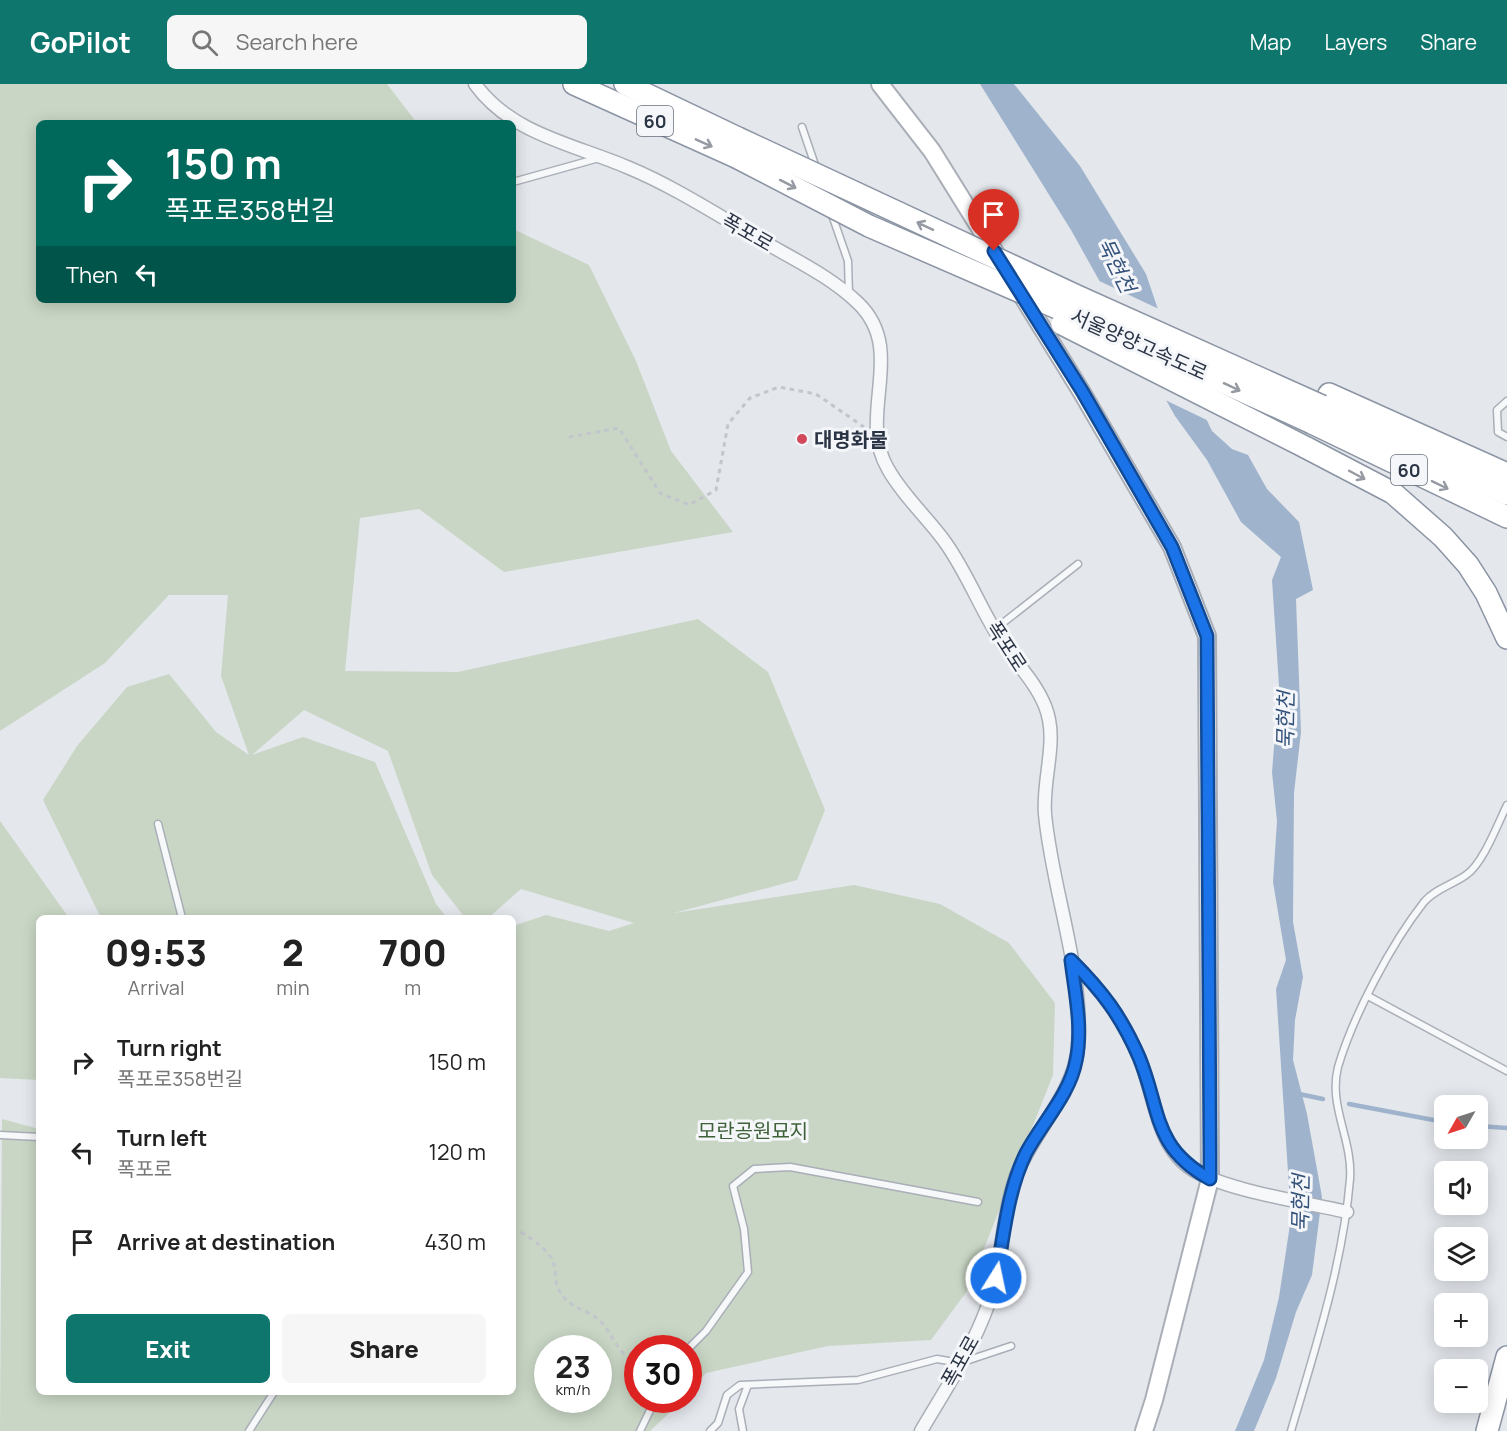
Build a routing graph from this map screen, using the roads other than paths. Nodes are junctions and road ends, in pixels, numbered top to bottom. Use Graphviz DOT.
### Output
graph roads {
  1 [pos="475,84"];
  2 [pos="574,84"];
  3 [pos="625,84"];
  4 [pos="880,84"];
  5 [pos="511,120"];
  6 [pos="516,122"];
  7 [pos="802,127"];
  8 [pos="737,148"];
  9 [pos="602,157"];
  10 [pos="516,181"];
  11 [pos="821,183"];
  12 [pos="825,194"];
  13 [pos="869,226"];
  14 [pos="849,295"];
  15 [pos="1507,401"];
  16 [pos="1321,408"];
  17 [pos="1507,437"];
  18 [pos="1507,474"];
  19 [pos="1507,494"];
  20 [pos="1507,517"];
  21 [pos="1078,564"];
  22 [pos="994,630"];
  23 [pos="1507,638"];
  24 [pos="1507,805"];
  25 [pos="159,824"];
  26 [pos="181,915"];
  27 [pos="1071,960"];
  28 [pos="1368,996"];
  29 [pos="1507,1071"];
  30 [pos="0,1135"];
  31 [pos="36,1137"];
  32 [pos="1210,1179"];
  33 [pos="978,1202"];
  34 [pos="1347,1212"];
  35 [pos="702,1335"];
  36 [pos="1011,1346"];
  37 [pos="1507,1357"];
  38 [pos="960,1364"];
  39 [pos="748,1385"];
  40 [pos="272,1395"];
  41 [pos="649,1413"];
  42 [pos="249,1431"];
  43 [pos="640,1431"];
  44 [pos="710,1431"];
  45 [pos="743,1431"];
  46 [pos="921,1431"];
  47 [pos="1144,1431"];
  48 [pos="1291,1431"];
  49 [pos="1487,1431"];
  1 -- 5 [label="street, 폭포로"];
  2 -- 8 [label="highway, 서울양양고속도로 / 60, one-way"];
  3 -- 8 [label="highway, 서울양양고속도로 / 60"];
  4 -- 32 [label="main road"];
  6 -- 9 [label="street, 폭포로"];
  7 -- 11 [label="lane"];
  8 -- 13 [label="highway, 서울양양고속도로 / 60, one-way, bridge"];
  16 -- 8 [label="highway, 서울양양고속도로 / 60, one-way, bridge"];
  9 -- 10 [label="lane"];
  9 -- 14 [label="street, 폭포로"];
  12 -- 14 [label="lane"];
  13 -- 16 [label="highway, 서울양양고속도로 / 60, one-way, bridge"];
  13 -- 23 [label="highway, one-way, bridge"];
  14 -- 22 [label="street, 폭포로"];
  15 -- 17 [label="lane"];
  16 -- 18 [label="highway"];
  16 -- 19 [label="highway, 서울양양고속도로 / 60"];
  16 -- 20 [label="highway, 서울양양고속도로 / 60, one-way"];
  21 -- 22 [label="lane"];
  22 -- 27 [label="street, 폭포로"];
  24 -- 28 [label="lane"];
  25 -- 26 [label="lane"];
  27 -- 32 [label="street"];
  27 -- 38 [label="street, 폭포로"];
  28 -- 29 [label="lane"];
  28 -- 34 [label="lane"];
  30 -- 31 [label="lane"];
  32 -- 34 [label="street"];
  32 -- 47 [label="main road"];
  33 -- 35 [label="lane"];
  34 -- 48 [label="lane"];
  36 -- 38 [label="lane"];
  37 -- 49 [label="highway"];
  38 -- 39 [label="lane"];
  38 -- 46 [label="street, 폭포로"];
  39 -- 44 [label="lane"];
  39 -- 45 [label="lane"];
  40 -- 42 [label="lane"];
  41 -- 43 [label="lane"];
}
